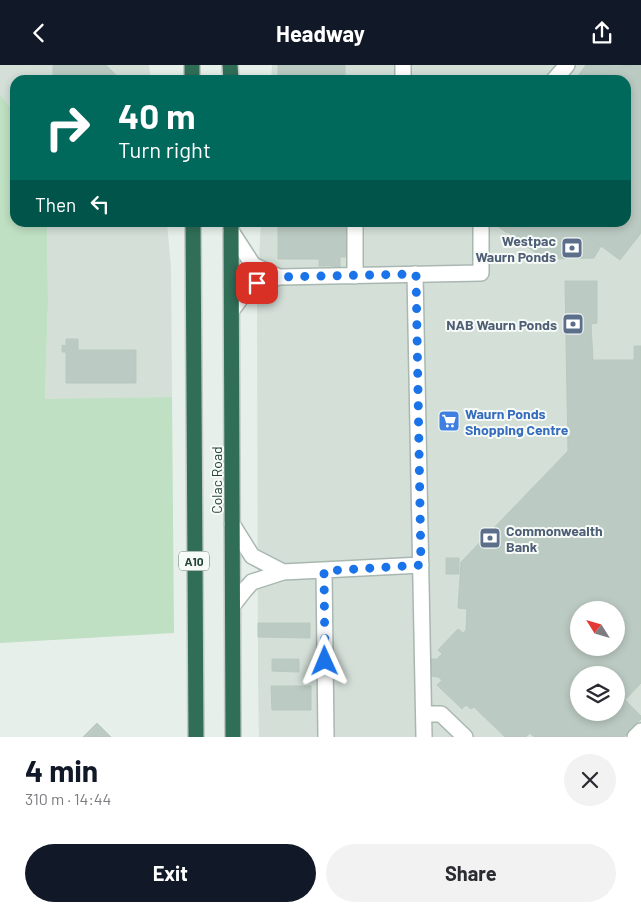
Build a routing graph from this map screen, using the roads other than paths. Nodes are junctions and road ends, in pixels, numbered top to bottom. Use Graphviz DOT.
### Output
graph roads {
  1 [pos="567,65"];
  2 [pos="558,75"];
  3 [pos="193,227"];
  4 [pos="231,227"];
  5 [pos="355,227"];
  6 [pos="481,227"];
  7 [pos="416,274"];
  8 [pos="355,276"];
  9 [pos="279,277"];
  10 [pos="232,310"];
  11 [pos="232,524"];
  12 [pos="421,565"];
  13 [pos="324,571"];
  14 [pos="283,572"];
  15 [pos="233,605"];
  16 [pos="424,714"];
  17 [pos="641,731"];
  18 [pos="196,737"];
  19 [pos="233,737"];
  20 [pos="326,737"];
  21 [pos="424,737"];
  22 [pos="465,737"];
  23 [pos="635,737"];
  1 -- 2 [label="lane"];
  3 -- 18 [label="highway, Colac Road / A10"];
  4 -- 9 [label="lane"];
  4 -- 10 [label="highway, Colac Road"];
  5 -- 8 [label="lane"];
  6 -- 7 [label="lane"];
  7 -- 8 [label="lane"];
  7 -- 12 [label="lane"];
  8 -- 9 [label="lane"];
  9 -- 10 [label="lane"];
  10 -- 11 [label="highway, Colac Road"];
  11 -- 14 [label="lane"];
  11 -- 15 [label="highway, Colac Road"];
  12 -- 13 [label="lane"];
  12 -- 16 [label="lane"];
  13 -- 14 [label="lane"];
  13 -- 20 [label="lane"];
  14 -- 15 [label="lane"];
  15 -- 19 [label="highway, Colac Road"];
  16 -- 21 [label="lane"];
  16 -- 22 [label="lane"];
  17 -- 23 [label="lane"];
}
